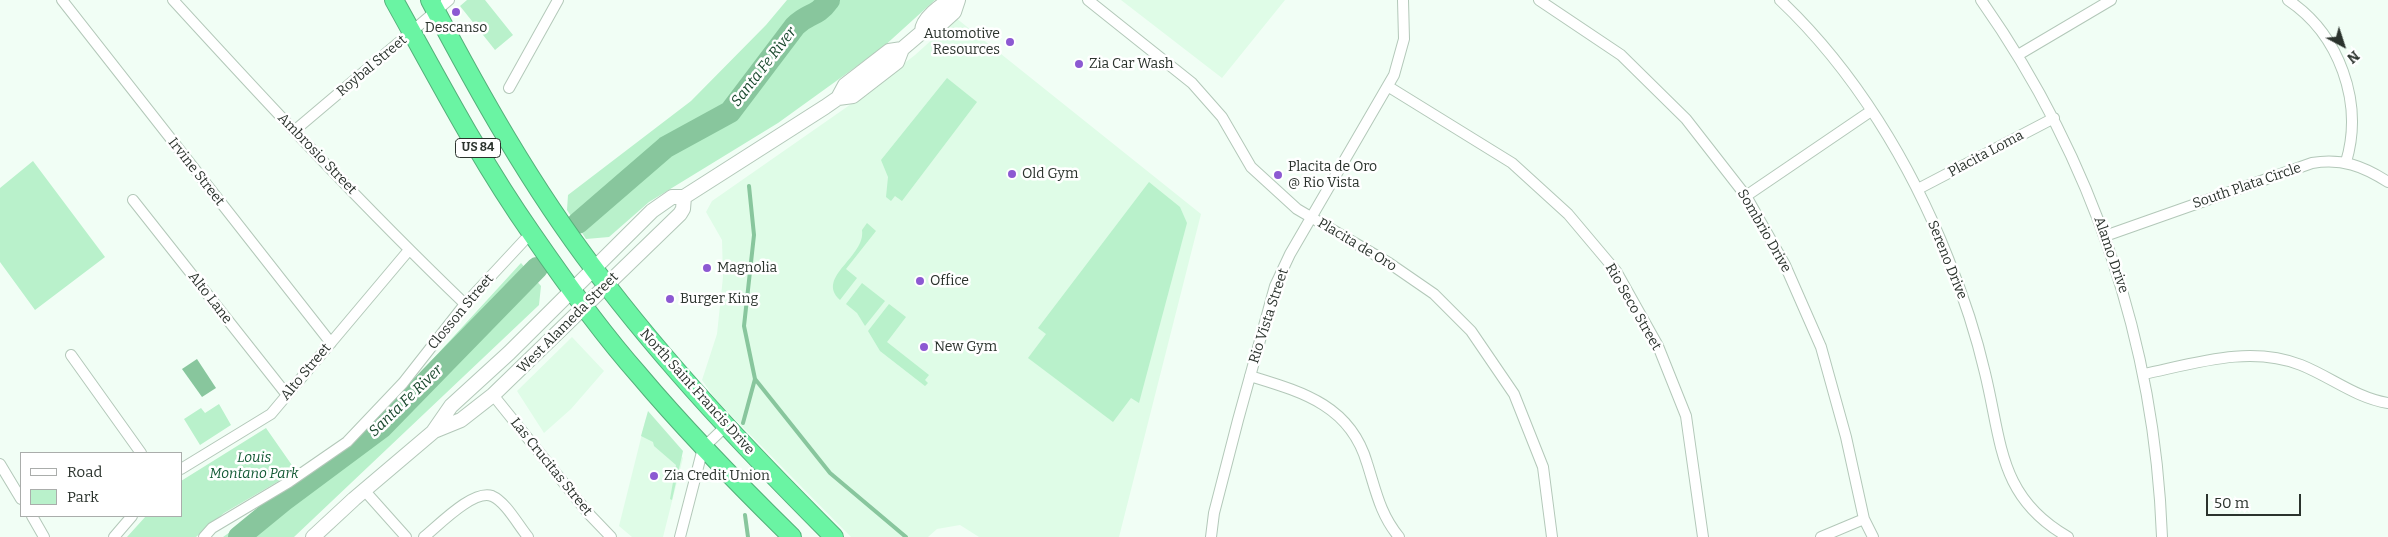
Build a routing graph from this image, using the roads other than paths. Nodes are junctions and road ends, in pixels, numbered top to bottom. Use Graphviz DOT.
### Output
graph roads {
  1 [pos="62,0"];
  2 [pos="173,0"];
  3 [pos="394,0"];
  4 [pos="558,0"];
  5 [pos="956,0"];
  6 [pos="1088,0"];
  7 [pos="1403,0"];
  8 [pos="1539,0"];
  9 [pos="1780,0"];
  10 [pos="1981,0"];
  11 [pos="2111,0"];
  12 [pos="2288,0"];
  13 [pos="438,4"];
  14 [pos="412,33"];
  15 [pos="2018,55"];
  16 [pos="1389,87"];
  17 [pos="509,88"];
  18 [pos="1871,111"];
  19 [pos="2054,118"];
  20 [pos="294,131"];
  21 [pos="2346,162"];
  22 [pos="2388,182"];
  23 [pos="1918,189"];
  24 [pos="1746,196"];
  25 [pos="684,197"];
  26 [pos="133,200"];
  27 [pos="1312,218"];
  28 [pos="531,233"];
  29 [pos="2105,236"];
  30 [pos="409,250"];
  31 [pos="594,269"];
  32 [pos="606,285"];
  33 [pos="572,289"];
  34 [pos="465,304"];
  35 [pos="584,306"];
  36 [pos="331,343"];
  37 [pos="71,355"];
  38 [pos="2144,374"];
  39 [pos="1250,376"];
  40 [pos="287,395"];
  41 [pos="494,395"];
  42 [pos="2388,403"];
  43 [pos="725,427"];
  44 [pos="433,432"];
  45 [pos="703,448"];
  46 [pos="140,452"];
  47 [pos="0,464"];
  48 [pos="182,468"];
  49 [pos="364,490"];
  50 [pos="20,497"];
  51 [pos="33,517"];
  52 [pos="131,517"];
  53 [pos="1864,519"];
  54 [pos="44,537"];
  55 [pos="114,537"];
  56 [pos="204,537"];
  57 [pos="313,537"];
  58 [pos="406,537"];
  59 [pos="424,537"];
  60 [pos="528,537"];
  61 [pos="611,537"];
  62 [pos="680,537"];
  63 [pos="792,537"];
  64 [pos="834,537"];
  65 [pos="1210,537"];
  66 [pos="1399,537"];
  67 [pos="1552,537"];
  68 [pos="1703,537"];
  69 [pos="1821,537"];
  70 [pos="1872,537"];
  71 [pos="2068,537"];
  72 [pos="2162,537"];
  1 -- 36 [label="street, Irvine Street"];
  2 -- 20 [label="street, Ambrosio Street"];
  3 -- 14 [label="highway, US 84"];
  4 -- 17 [label="street"];
  5 -- 25 [label="street, West Alameda Street"];
  6 -- 27 [label="street, Placita de Oro"];
  7 -- 16 [label="street, Rio Vista Street"];
  8 -- 24 [label="street, Sombrio Drive"];
  9 -- 18 [label="street, Sereno Drive"];
  10 -- 15 [label="street, Alamo Drive"];
  11 -- 15 [label="street"];
  12 -- 21 [label="street"];
  13 -- 14 [label="street, Roybal Street"];
  13 -- 31 [label="highway, US 84"];
  14 -- 20 [label="street, Roybal Street"];
  14 -- 28 [label="highway, US 84"];
  15 -- 19 [label="street, Alamo Drive"];
  16 -- 27 [label="street, Rio Vista Street"];
  16 -- 68 [label="street, Rio Seco Street"];
  18 -- 23 [label="street, Sereno Drive"];
  18 -- 24 [label="street"];
  19 -- 23 [label="street, Placita Loma"];
  19 -- 29 [label="street, Alamo Drive"];
  20 -- 30 [label="street, Ambrosio Street"];
  21 -- 22 [label="street, South Plata Circle"];
  21 -- 29 [label="street, South Plata Circle"];
  23 -- 71 [label="street, Sereno Drive"];
  24 -- 53 [label="street, Sombrio Drive"];
  25 -- 31 [label="street, West Alameda Street"];
  25 -- 32 [label="street, West Alameda Street"];
  26 -- 40 [label="street, Alto Lane"];
  27 -- 39 [label="street, Rio Vista Street"];
  27 -- 67 [label="street, Placita de Oro"];
  28 -- 33 [label="highway, US 84"];
  28 -- 34 [label="street, Closson Street"];
  29 -- 38 [label="street, Alamo Drive"];
  30 -- 34 [label="street, Ambrosio Street"];
  30 -- 36 [label="street, Alto Street"];
  31 -- 32 [label="highway, US 84"];
  31 -- 33 [label="street, West Alameda Street"];
  32 -- 35 [label="street, West Alameda Street"];
  32 -- 43 [label="highway, North Saint Francis Drive / US 84"];
  33 -- 35 [label="highway, US 84"];
  33 -- 44 [label="street, West Alameda Street"];
  34 -- 56 [label="street, Closson Street"];
  35 -- 41 [label="street, West Alameda Street"];
  35 -- 45 [label="highway, US 84"];
  36 -- 40 [label="street, Alto Street"];
  37 -- 46 [label="street"];
  38 -- 42 [label="street"];
  38 -- 72 [label="street, Alamo Drive"];
  39 -- 65 [label="street, Rio Vista Street"];
  39 -- 66 [label="street"];
  40 -- 48 [label="street, Alto Street"];
  41 -- 44 [label="street, West Alameda Street"];
  41 -- 61 [label="street, Las Crucitas Street"];
  43 -- 45 [label="street"];
  43 -- 64 [label="highway, North Saint Francis Drive / US 84"];
  44 -- 49 [label="street, West Alameda Street"];
  45 -- 62 [label="street"];
  45 -- 63 [label="highway, US 84"];
  47 -- 50 [label="street"];
  49 -- 57 [label="street, West Alameda Street"];
  49 -- 58 [label="street"];
  51 -- 54 [label="street"];
  52 -- 55 [label="street"];
  53 -- 69 [label="street"];
  53 -- 70 [label="street, Sombrio Drive"];
  59 -- 60 [label="street"];
}
